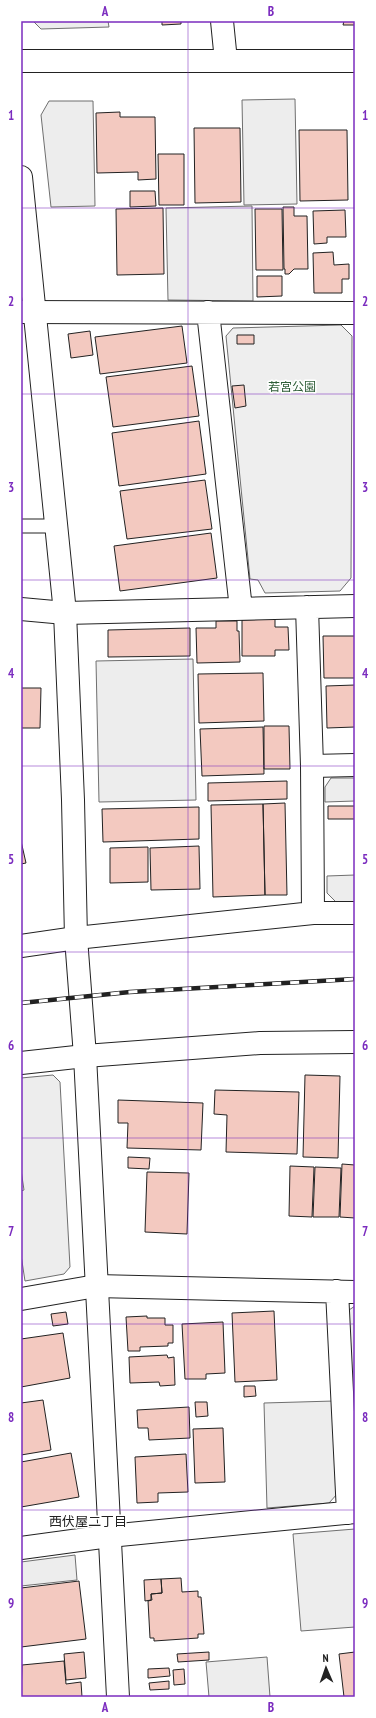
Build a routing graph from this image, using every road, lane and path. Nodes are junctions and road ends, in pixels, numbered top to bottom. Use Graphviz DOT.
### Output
graph roads {
  1 [pos="222,21"];
  2 [pos="21,61"];
  3 [pos="226,61"];
  4 [pos="355,61"];
  5 [pos="21,177"];
  6 [pos="28,312"];
  7 [pos="208,312"];
  8 [pos="355,313"];
  9 [pos="21,526"];
  10 [pos="56,526"];
  11 [pos="355,606"];
  12 [pos="307,607"];
  13 [pos="21,609"];
  14 [pos="241,609"];
  15 [pos="65,613"];
  16 [pos="355,765"];
  17 [pos="312,766"];
  18 [pos="313,913"];
  19 [pos="355,913"];
  20 [pos="76,938"];
  21 [pos="21,946"];
  22 [pos="355,1042"];
  23 [pos="85,1056"];
  24 [pos="21,1063"];
  25 [pos="96,1286"];
  26 [pos="346,1292"];
  27 [pos="21,1299"];
  28 [pos="351,1512"];
  29 [pos="109,1536"];
  30 [pos="21,1548"];
  31 [pos="118,1697"];
  1 -- 3 [label="street"];
  2 -- 3 [label="street"];
  3 -- 4 [label="street"];
  5 -- 6 [label="street"];
  6 -- 7 [label="street"];
  6 -- 10 [label="street"];
  7 -- 8 [label="street"];
  7 -- 14 [label="street"];
  9 -- 10 [label="lane"];
  10 -- 15 [label="street"];
  11 -- 12 [label="street"];
  12 -- 14 [label="street"];
  12 -- 17 [label="street"];
  13 -- 15 [label="street"];
  14 -- 15 [label="street"];
  15 -- 20 [label="street"];
  16 -- 17 [label="street"];
  17 -- 18 [label="street"];
  18 -- 19 [label="street"];
  18 -- 20 [label="street"];
  20 -- 21 [label="street"];
  20 -- 23 [label="street"];
  22 -- 23 [label="street"];
  23 -- 24 [label="street"];
  23 -- 25 [label="street"];
  25 -- 26 [label="street"];
  25 -- 27 [label="street"];
  25 -- 29 [label="street"];
  26 -- 28 [label="street"];
  28 -- 29 [label="street"];
  29 -- 30 [label="street"];
  29 -- 31 [label="street"];
}
